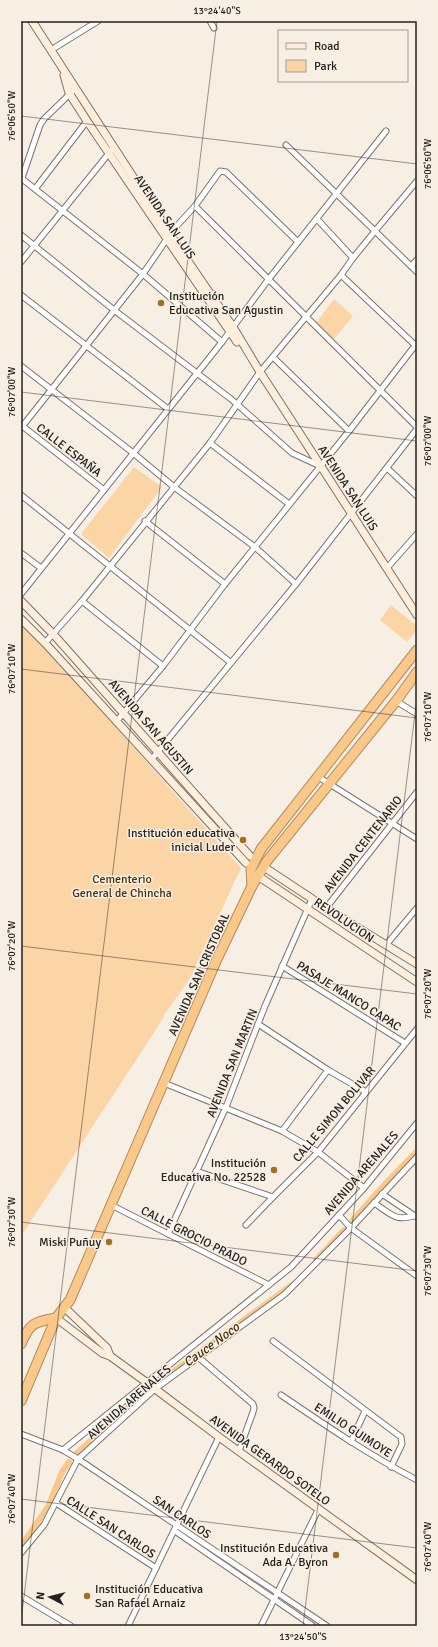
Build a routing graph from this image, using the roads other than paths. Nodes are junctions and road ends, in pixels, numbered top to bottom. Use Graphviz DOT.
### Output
graph roads {
  1 [pos="32,21"];
  2 [pos="210,21"];
  3 [pos="94,22"];
  4 [pos="214,28"];
  5 [pos="53,54"];
  6 [pos="61,67"];
  7 [pos="76,88"];
  8 [pos="69,93"];
  9 [pos="87,121"];
  10 [pos="386,132"];
  11 [pos="286,145"];
  12 [pos="112,150"];
  13 [pos="21,178"];
  14 [pos="417,181"];
  15 [pos="35,189"];
  16 [pos="338,193"];
  17 [pos="195,206"];
  18 [pos="62,212"];
  19 [pos="317,219"];
  20 [pos="375,231"];
  21 [pos="21,235"];
  22 [pos="168,237"];
  23 [pos="298,242"];
  24 [pos="34,246"];
  25 [pos="353,258"];
  26 [pos="417,260"];
  27 [pos="21,262"];
  28 [pos="412,266"];
  29 [pos="417,272"];
  30 [pos="143,274"];
  31 [pos="341,275"];
  32 [pos="268,280"];
  33 [pos="21,295"];
  34 [pos="114,310"];
  35 [pos="306,316"];
  36 [pos="231,329"];
  37 [pos="222,342"];
  38 [pos="416,344"];
  39 [pos="86,345"];
  40 [pos="274,358"];
  41 [pos="21,366"];
  42 [pos="260,372"];
  43 [pos="196,374"];
  44 [pos="52,389"];
  45 [pos="380,390"];
  46 [pos="238,405"];
  47 [pos="168,409"];
  48 [pos="22,426"];
  49 [pos="417,428"];
  50 [pos="349,430"];
  51 [pos="210,443"];
  52 [pos="132,452"];
  53 [pos="321,466"];
  54 [pos="387,468"];
  55 [pos="174,487"];
  56 [pos="104,490"];
  57 [pos="21,495"];
  58 [pos="417,496"];
  59 [pos="289,504"];
  60 [pos="351,513"];
  61 [pos="145,521"];
  62 [pos="70,533"];
  63 [pos="417,534"];
  64 [pos="255,547"];
  65 [pos="21,552"];
  66 [pos="110,566"];
  67 [pos="40,568"];
  68 [pos="387,568"];
  69 [pos="225,584"];
  70 [pos="296,584"];
  71 [pos="21,594"];
  72 [pos="21,601"];
  73 [pos="82,601"];
  74 [pos="417,615"];
  75 [pos="21,619"];
  76 [pos="190,631"];
  77 [pos="54,635"];
  78 [pos="45,643"];
  79 [pos="417,650"];
  80 [pos="230,662"];
  81 [pos="163,666"];
  82 [pos="417,672"];
  83 [pos="396,701"];
  84 [pos="370,710"];
  85 [pos="123,714"];
  86 [pos="417,714"];
  87 [pos="382,718"];
  88 [pos="116,722"];
  89 [pos="157,753"];
  90 [pos="151,760"];
  91 [pos="317,776"];
  92 [pos="330,784"];
  93 [pos="417,792"];
  94 [pos="392,824"];
  95 [pos="417,839"];
  96 [pos="250,862"];
  97 [pos="264,867"];
  98 [pos="258,876"];
  99 [pos="252,886"];
  100 [pos="312,899"];
  101 [pos="326,908"];
  102 [pos="417,908"];
  103 [pos="308,909"];
  104 [pos="386,945"];
  105 [pos="417,964"];
  106 [pos="282,966"];
  107 [pos="417,982"];
  108 [pos="258,1024"];
  109 [pos="417,1029"];
  110 [pos="405,1044"];
  111 [pos="328,1070"];
  112 [pos="164,1083"];
  113 [pos="366,1092"];
  114 [pos="226,1107"];
  115 [pos="417,1123"];
  116 [pos="282,1131"];
  117 [pos="318,1152"];
  118 [pos="417,1158"];
  119 [pos="196,1171"];
  120 [pos="364,1188"];
  121 [pos="382,1194"];
  122 [pos="273,1197"];
  123 [pos="374,1203"];
  124 [pos="111,1205"];
  125 [pos="339,1215"];
  126 [pos="416,1216"];
  127 [pos="246,1225"];
  128 [pos="351,1228"];
  129 [pos="168,1234"];
  130 [pos="417,1276"];
  131 [pos="268,1285"];
  132 [pos="65,1308"];
  133 [pos="56,1318"];
  134 [pos="273,1341"];
  135 [pos="21,1344"];
  136 [pos="110,1356"];
  137 [pos="198,1357"];
  138 [pos="146,1382"];
  139 [pos="155,1390"];
  140 [pos="281,1395"];
  141 [pos="21,1401"];
  142 [pos="365,1411"];
  143 [pos="21,1434"];
  144 [pos="219,1437"];
  145 [pos="351,1442"];
  146 [pos="63,1450"];
  147 [pos="239,1451"];
  148 [pos="78,1459"];
  149 [pos="391,1467"];
  150 [pos="417,1480"];
  151 [pos="56,1503"];
  152 [pos="319,1508"];
  153 [pos="176,1528"];
  154 [pos="21,1553"];
  155 [pos="156,1568"];
  156 [pos="417,1580"];
  157 [pos="277,1592"];
  158 [pos="21,1596"];
  159 [pos="274,1599"];
  160 [pos="71,1626"];
  161 [pos="128,1626"];
  162 [pos="261,1626"];
  163 [pos="313,1626"];
  164 [pos="327,1626"];
  1 -- 5 [label="street, AVENIDA SAN LUIS"];
  2 -- 4 [label="street"];
  3 -- 5 [label="street"];
  5 -- 6 [label="street, AVENIDA SAN LUIS"];
  6 -- 7 [label="street, AVENIDA SAN LUIS"];
  6 -- 8 [label="street, AVENIDA SAN LUIS"];
  7 -- 8 [label="street"];
  7 -- 12 [label="street, AVENIDA SAN LUIS"];
  8 -- 9 [label="street, AVENIDA SAN LUIS"];
  8 -- 13 [label="street"];
  9 -- 12 [label="street, AVENIDA SAN LUIS"];
  9 -- 15 [label="street"];
  10 -- 16 [label="street"];
  11 -- 16 [label="street"];
  12 -- 18 [label="street"];
  12 -- 22 [label="street, AVENIDA SAN LUIS"];
  13 -- 15 [label="street"];
  14 -- 20 [label="street"];
  15 -- 18 [label="street"];
  16 -- 19 [label="street"];
  16 -- 20 [label="street"];
  17 -- 22 [label="street"];
  17 -- 23 [label="street"];
  17 -- 32 [label="street"];
  18 -- 24 [label="street"];
  18 -- 30 [label="street"];
  19 -- 23 [label="street"];
  19 -- 25 [label="street"];
  20 -- 25 [label="street"];
  20 -- 28 [label="street"];
  21 -- 24 [label="street"];
  22 -- 30 [label="street"];
  22 -- 36 [label="street, AVENIDA SAN LUIS"];
  23 -- 32 [label="street"];
  24 -- 27 [label="street"];
  24 -- 34 [label="street"];
  25 -- 31 [label="street"];
  26 -- 28 [label="street"];
  28 -- 29 [label="street"];
  30 -- 34 [label="street"];
  30 -- 37 [label="street"];
  31 -- 35 [label="street"];
  31 -- 38 [label="street"];
  32 -- 35 [label="street"];
  32 -- 36 [label="street"];
  33 -- 39 [label="street"];
  34 -- 39 [label="street"];
  34 -- 43 [label="street"];
  35 -- 40 [label="street"];
  35 -- 45 [label="street"];
  36 -- 37 [label="street"];
  36 -- 42 [label="street, AVENIDA SAN LUIS"];
  37 -- 43 [label="street"];
  38 -- 45 [label="street"];
  39 -- 44 [label="street"];
  39 -- 47 [label="street"];
  40 -- 42 [label="street"];
  40 -- 50 [label="street"];
  41 -- 44 [label="street"];
  42 -- 46 [label="street"];
  42 -- 53 [label="street, AVENIDA SAN LUIS"];
  43 -- 46 [label="street"];
  43 -- 47 [label="street"];
  44 -- 48 [label="street"];
  44 -- 52 [label="street"];
  45 -- 49 [label="street"];
  45 -- 50 [label="street"];
  46 -- 51 [label="street"];
  46 -- 53 [label="street"];
  47 -- 52 [label="street"];
  48 -- 56 [label="street, CALLE ESPAÑA"];
  49 -- 54 [label="street"];
  50 -- 53 [label="street"];
  51 -- 55 [label="street"];
  51 -- 59 [label="street"];
  52 -- 55 [label="street"];
  52 -- 56 [label="street"];
  53 -- 59 [label="street"];
  53 -- 60 [label="street, AVENIDA SAN LUIS"];
  54 -- 58 [label="street"];
  54 -- 60 [label="street"];
  55 -- 61 [label="street"];
  55 -- 64 [label="street"];
  56 -- 62 [label="street"];
  57 -- 62 [label="street"];
  59 -- 64 [label="street"];
  60 -- 68 [label="street, AVENIDA SAN LUIS"];
  60 -- 70 [label="street"];
  61 -- 66 [label="street"];
  61 -- 69 [label="street"];
  62 -- 66 [label="street"];
  62 -- 67 [label="street"];
  63 -- 68 [label="street"];
  64 -- 69 [label="street"];
  64 -- 70 [label="street"];
  65 -- 67 [label="street"];
  66 -- 73 [label="street"];
  66 -- 76 [label="street"];
  67 -- 71 [label="street"];
  68 -- 74 [label="street, AVENIDA SAN LUIS"];
  69 -- 76 [label="street"];
  70 -- 80 [label="street"];
  72 -- 77 [label="street, AVENIDA SAN AGUSTIN"];
  73 -- 77 [label="street"];
  73 -- 81 [label="street"];
  75 -- 78 [label="street, AVENIDA SAN AGUSTIN"];
  76 -- 80 [label="street"];
  76 -- 81 [label="street"];
  77 -- 78 [label="street"];
  77 -- 85 [label="street, AVENIDA SAN AGUSTIN"];
  78 -- 88 [label="street, AVENIDA SAN AGUSTIN"];
  79 -- 84 [label="highway"];
  80 -- 89 [label="street"];
  81 -- 85 [label="street"];
  82 -- 83 [label="highway, AVENIDA SAN CRISTOBAL"];
  83 -- 86 [label="street"];
  83 -- 87 [label="highway, AVENIDA SAN CRISTOBAL"];
  84 -- 87 [label="highway"];
  84 -- 91 [label="highway"];
  85 -- 88 [label="street"];
  85 -- 89 [label="street, AVENIDA SAN AGUSTIN"];
  87 -- 92 [label="highway, AVENIDA SAN CRISTOBAL"];
  88 -- 90 [label="street, AVENIDA SAN AGUSTIN"];
  89 -- 90 [label="street"];
  89 -- 96 [label="street, AVENIDA SAN AGUSTIN"];
  90 -- 96 [label="street, AVENIDA SAN AGUSTIN"];
  91 -- 92 [label="street"];
  91 -- 96 [label="highway"];
  92 -- 94 [label="street"];
  92 -- 97 [label="highway, AVENIDA SAN CRISTOBAL"];
  93 -- 94 [label="street, AVENIDA CENTENARIO"];
  94 -- 95 [label="street"];
  94 -- 101 [label="street, AVENIDA CENTENARIO"];
  96 -- 97 [label="street, AVENIDA SAN AGUSTIN"];
  96 -- 98 [label="street"];
  96 -- 99 [label="highway"];
  97 -- 98 [label="highway, AVENIDA SAN CRISTOBAL"];
  97 -- 100 [label="street, REVOLUCION"];
  98 -- 99 [label="highway, AVENIDA SAN CRISTOBAL"];
  98 -- 103 [label="street, REVOLUCION"];
  99 -- 112 [label="highway, AVENIDA SAN CRISTOBAL"];
  100 -- 101 [label="street, REVOLUCION"];
  100 -- 103 [label="street, AVENIDA SAN MARTIN"];
  101 -- 104 [label="street, REVOLUCION"];
  102 -- 104 [label="street"];
  103 -- 106 [label="street, AVENIDA SAN MARTIN"];
  103 -- 107 [label="street, REVOLUCION"];
  104 -- 105 [label="street, REVOLUCION"];
  106 -- 108 [label="street, AVENIDA SAN MARTIN"];
  106 -- 110 [label="street, PASAJE MANCO CAPAC"];
  108 -- 111 [label="street"];
  108 -- 114 [label="street, AVENIDA SAN MARTIN"];
  109 -- 110 [label="street, CALLE SIMON BOLIVAR"];
  110 -- 113 [label="street, CALLE SIMON BOLIVAR"];
  111 -- 113 [label="street"];
  111 -- 116 [label="street"];
  112 -- 114 [label="street"];
  112 -- 124 [label="highway, AVENIDA SAN CRISTOBAL"];
  113 -- 117 [label="street, CALLE SIMON BOLIVAR"];
  114 -- 116 [label="street"];
  114 -- 119 [label="street, AVENIDA SAN MARTIN"];
  115 -- 120 [label="street, AVENIDA ARENALES"];
  116 -- 117 [label="street"];
  117 -- 120 [label="street"];
  117 -- 122 [label="street, CALLE SIMON BOLIVAR"];
  118 -- 121 [label="street, AVENIDA ARENALES"];
  119 -- 122 [label="street"];
  119 -- 129 [label="street, AVENIDA SAN MARTIN"];
  120 -- 125 [label="street, AVENIDA ARENALES"];
  121 -- 123 [label="street, AVENIDA ARENALES"];
  121 -- 126 [label="street"];
  122 -- 127 [label="street, CALLE SIMON BOLIVAR"];
  123 -- 126 [label="street"];
  123 -- 128 [label="street, AVENIDA ARENALES"];
  124 -- 129 [label="street, CALLE GROCIO PRADO"];
  124 -- 132 [label="highway, AVENIDA SAN CRISTOBAL"];
  125 -- 128 [label="street"];
  125 -- 131 [label="street, AVENIDA ARENALES"];
  128 -- 130 [label="street"];
  128 -- 137 [label="street, AVENIDA ARENALES"];
  129 -- 131 [label="street, CALLE GROCIO PRADO"];
  131 -- 138 [label="street, AVENIDA ARENALES"];
  132 -- 133 [label="highway, AVENIDA SAN CRISTOBAL"];
  132 -- 136 [label="street, AVENIDA GERARDO SOTELO"];
  133 -- 135 [label="highway"];
  133 -- 136 [label="street, AVENIDA GERARDO SOTELO"];
  133 -- 141 [label="highway, AVENIDA SAN CRISTOBAL"];
  134 -- 142 [label="street"];
  136 -- 138 [label="street, AVENIDA GERARDO SOTELO"];
  137 -- 139 [label="street, AVENIDA ARENALES"];
  137 -- 147 [label="street"];
  138 -- 139 [label="street, AVENIDA GERARDO SOTELO"];
  138 -- 146 [label="street, AVENIDA ARENALES"];
  139 -- 144 [label="street, AVENIDA GERARDO SOTELO"];
  139 -- 148 [label="street, AVENIDA ARENALES"];
  140 -- 145 [label="street, EMILIO GUIMOYE"];
  142 -- 145 [label="street"];
  142 -- 149 [label="street"];
  143 -- 146 [label="street, SAN CARLOS"];
  144 -- 147 [label="street, AVENIDA GERARDO SOTELO"];
  144 -- 153 [label="street"];
  145 -- 149 [label="street, EMILIO GUIMOYE"];
  146 -- 148 [label="street, SAN CARLOS"];
  147 -- 152 [label="street, AVENIDA GERARDO SOTELO"];
  148 -- 151 [label="street, AVENIDA ARENALES"];
  148 -- 153 [label="street, SAN CARLOS"];
  149 -- 150 [label="street, EMILIO GUIMOYE"];
  151 -- 154 [label="street, AVENIDA ARENALES"];
  151 -- 155 [label="street, CALLE SAN CARLOS"];
  152 -- 156 [label="street, AVENIDA GERARDO SOTELO"];
  152 -- 157 [label="street"];
  153 -- 155 [label="street"];
  153 -- 157 [label="street, SAN CARLOS"];
  153 -- 159 [label="street, SAN CARLOS"];
  155 -- 161 [label="street"];
  157 -- 159 [label="street"];
  157 -- 164 [label="street, SAN CARLOS"];
  158 -- 160 [label="street"];
  159 -- 162 [label="street"];
  159 -- 163 [label="street, SAN CARLOS"];
}
